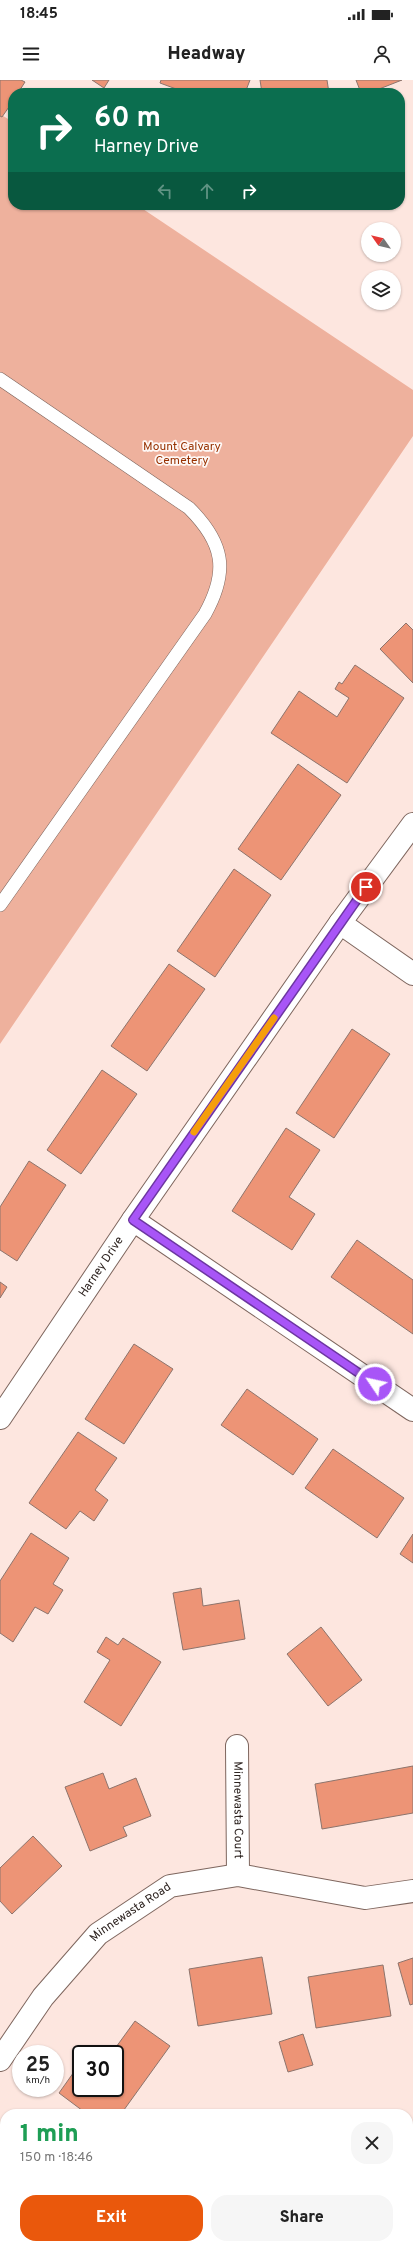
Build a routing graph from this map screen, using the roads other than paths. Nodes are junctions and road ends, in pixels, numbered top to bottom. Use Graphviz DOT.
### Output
graph roads {
  1 [pos="0,379"];
  2 [pos="413,824"];
  3 [pos="0,905"];
  4 [pos="340,923"];
  5 [pos="413,974"];
  6 [pos="133,1220"];
  7 [pos="413,1410"];
  8 [pos="0,1418"];
  9 [pos="237,1746"];
  10 [pos="238,1875"];
  11 [pos="413,1891"];
  12 [pos="0,2060"];
  1 -- 3 [label="lane"];
  2 -- 4 [label="street, Harney Drive"];
  4 -- 5 [label="street"];
  4 -- 6 [label="street, Harney Drive"];
  6 -- 7 [label="street"];
  6 -- 8 [label="street, Harney Drive"];
  9 -- 10 [label="street, Minnewasta Court"];
  10 -- 11 [label="street, Minnewasta Road"];
  10 -- 12 [label="street, Minnewasta Road"];
}
